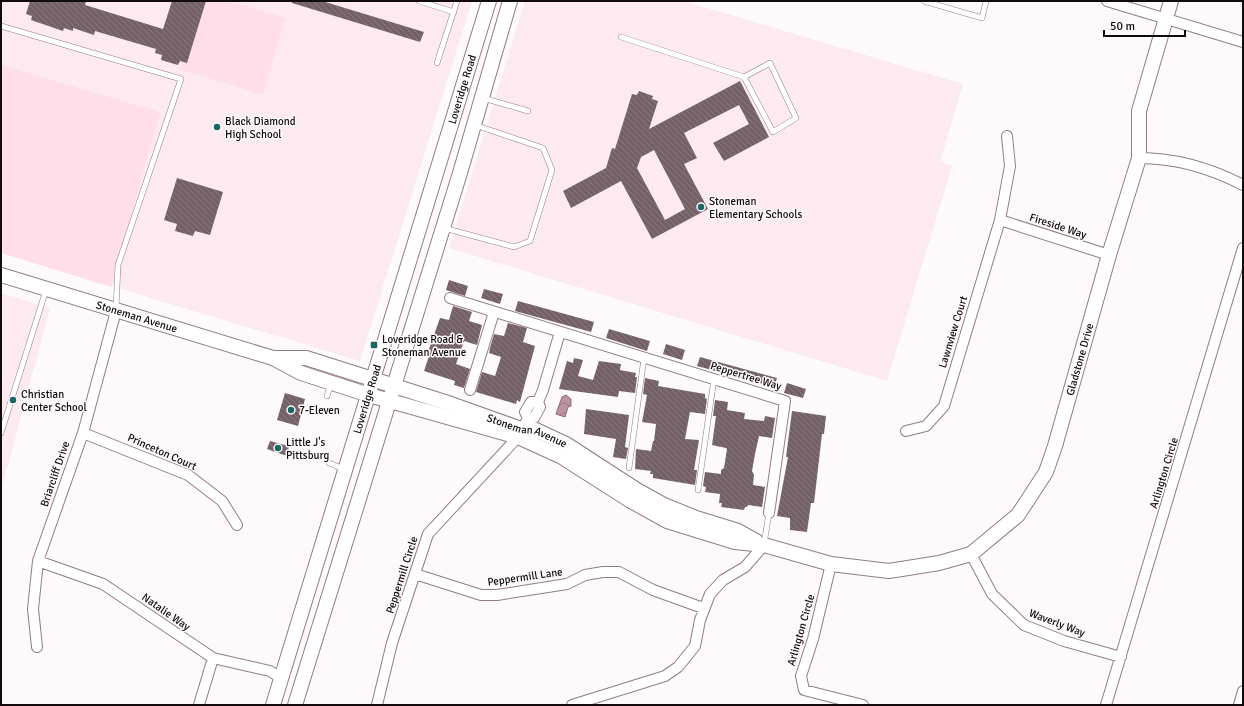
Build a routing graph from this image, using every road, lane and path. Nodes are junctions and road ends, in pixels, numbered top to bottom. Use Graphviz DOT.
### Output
graph roads {
  1 [pos="419,1"];
  2 [pos="457,1"];
  3 [pos="489,1"];
  4 [pos="510,1"];
  5 [pos="923,1"];
  6 [pos="986,1"];
  7 [pos="1107,1"];
  8 [pos="1171,1"];
  9 [pos="454,12"];
  10 [pos="1165,19"];
  11 [pos="1,26"];
  12 [pos="621,37"];
  13 [pos="1243,42"];
  14 [pos="437,63"];
  15 [pos="744,77"];
  16 [pos="482,97"];
  17 [pos="528,111"];
  18 [pos="474,125"];
  19 [pos="1007,136"];
  20 [pos="1139,158"];
  21 [pos="1243,185"];
  22 [pos="1000,220"];
  23 [pos="443,227"];
  24 [pos="1243,248"];
  25 [pos="1109,255"];
  26 [pos="1,275"];
  27 [pos="46,289"];
  28 [pos="450,298"];
  29 [pos="116,311"];
  30 [pos="494,312"];
  31 [pos="560,332"];
  32 [pos="273,358"];
  33 [pos="644,358"];
  34 [pos="373,379"];
  35 [pos="714,379"];
  36 [pos="332,382"];
  37 [pos="394,386"];
  38 [pos="470,390"];
  39 [pos="369,395"];
  40 [pos="327,396"];
  41 [pos="390,400"];
  42 [pos="522,428"];
  43 [pos="906,432"];
  44 [pos="1,433"];
  45 [pos="82,433"];
  46 [pos="329,463"];
  47 [pos="629,468"];
  48 [pos="345,470"];
  49 [pos="698,490"];
  50 [pos="769,513"];
  51 [pos="237,526"];
  52 [pos="764,545"];
  53 [pos="971,554"];
  54 [pos="38,561"];
  55 [pos="832,564"];
  56 [pos="415,574"];
  57 [pos="703,608"];
  58 [pos="37,647"];
  59 [pos="1121,657"];
  60 [pos="213,658"];
  61 [pos="281,678"];
  62 [pos="1243,691"];
  63 [pos="199,705"];
  64 [pos="273,705"];
  65 [pos="295,705"];
  66 [pos="377,705"];
  67 [pos="572,705"];
  68 [pos="863,705"];
  69 [pos="1106,705"];
  70 [pos="1239,705"];
  1 -- 9 [label="lane"];
  2 -- 9 [label="lane"];
  3 -- 34 [label="street, Loveridge Road"];
  4 -- 16 [label="street, Loveridge Road"];
  5 -- 6 [label="lane"];
  7 -- 10 [label="street"];
  8 -- 10 [label="street, Gladstone Drive"];
  9 -- 14 [label="lane"];
  10 -- 13 [label="street"];
  10 -- 20 [label="street, Gladstone Drive"];
  11 -- 29 [label="lane"];
  12 -- 15 [label="lane"];
  15 -- 15 [label="lane"];
  16 -- 17 [label="lane"];
  16 -- 18 [label="street, Loveridge Road"];
  18 -- 23 [label="street, Loveridge Road"];
  18 -- 23 [label="lane"];
  19 -- 22 [label="street, Lawnview Court"];
  20 -- 21 [label="street"];
  20 -- 25 [label="street, Gladstone Drive"];
  22 -- 25 [label="street, Fireside Way"];
  22 -- 43 [label="street, Lawnview Court"];
  23 -- 37 [label="street, Loveridge Road"];
  24 -- 59 [label="street, Arlington Circle"];
  25 -- 53 [label="street, Gladstone Drive"];
  26 -- 27 [label="street, Stoneman Avenue"];
  27 -- 29 [label="street, Stoneman Avenue"];
  27 -- 44 [label="lane"];
  28 -- 30 [label="street, Peppertree Way"];
  29 -- 32 [label="street, Stoneman Avenue"];
  29 -- 45 [label="street, Briarcliff Drive"];
  30 -- 31 [label="street, Peppertree Way"];
  30 -- 38 [label="street"];
  31 -- 33 [label="street, Peppertree Way"];
  31 -- 42 [label="street"];
  32 -- 34 [label="street, Stoneman Avenue"];
  32 -- 36 [label="street, Stoneman Avenue"];
  33 -- 35 [label="street, Peppertree Way"];
  33 -- 47 [label="lane"];
  34 -- 37 [label="street, Stoneman Avenue"];
  34 -- 39 [label="street, Loveridge Road"];
  35 -- 49 [label="lane"];
  35 -- 50 [label="street, Peppertree Way"];
  36 -- 39 [label="street, Stoneman Avenue"];
  36 -- 40 [label="lane"];
  37 -- 41 [label="street, Loveridge Road"];
  37 -- 42 [label="street, Stoneman Avenue"];
  39 -- 41 [label="street, Stoneman Avenue"];
  39 -- 48 [label="street, Loveridge Road"];
  41 -- 42 [label="street, Stoneman Avenue"];
  41 -- 65 [label="street, Loveridge Road"];
  42 -- 52 [label="street, Stoneman Avenue"];
  42 -- 56 [label="street, Peppermill Circle"];
  45 -- 51 [label="street, Princeton Court"];
  45 -- 54 [label="street, Briarcliff Drive"];
  46 -- 48 [label="lane"];
  48 -- 61 [label="street, Loveridge Road"];
  50 -- 52 [label="lane, Peppertree Way"];
  52 -- 55 [label="street, Stoneman Avenue"];
  52 -- 57 [label="street"];
  53 -- 55 [label="street, Gladstone Drive"];
  53 -- 59 [label="street, Waverly Way"];
  54 -- 58 [label="street, Briarcliff Drive"];
  54 -- 60 [label="street, Natalie Way"];
  55 -- 68 [label="street, Arlington Circle"];
  56 -- 57 [label="street, Peppermill Lane"];
  56 -- 66 [label="street, Peppermill Circle"];
  57 -- 67 [label="street"];
  59 -- 69 [label="street, Arlington Circle"];
  60 -- 61 [label="street, Natalie Way"];
  60 -- 63 [label="street"];
  61 -- 64 [label="street, Loveridge Road"];
  62 -- 70 [label="street"];
}
